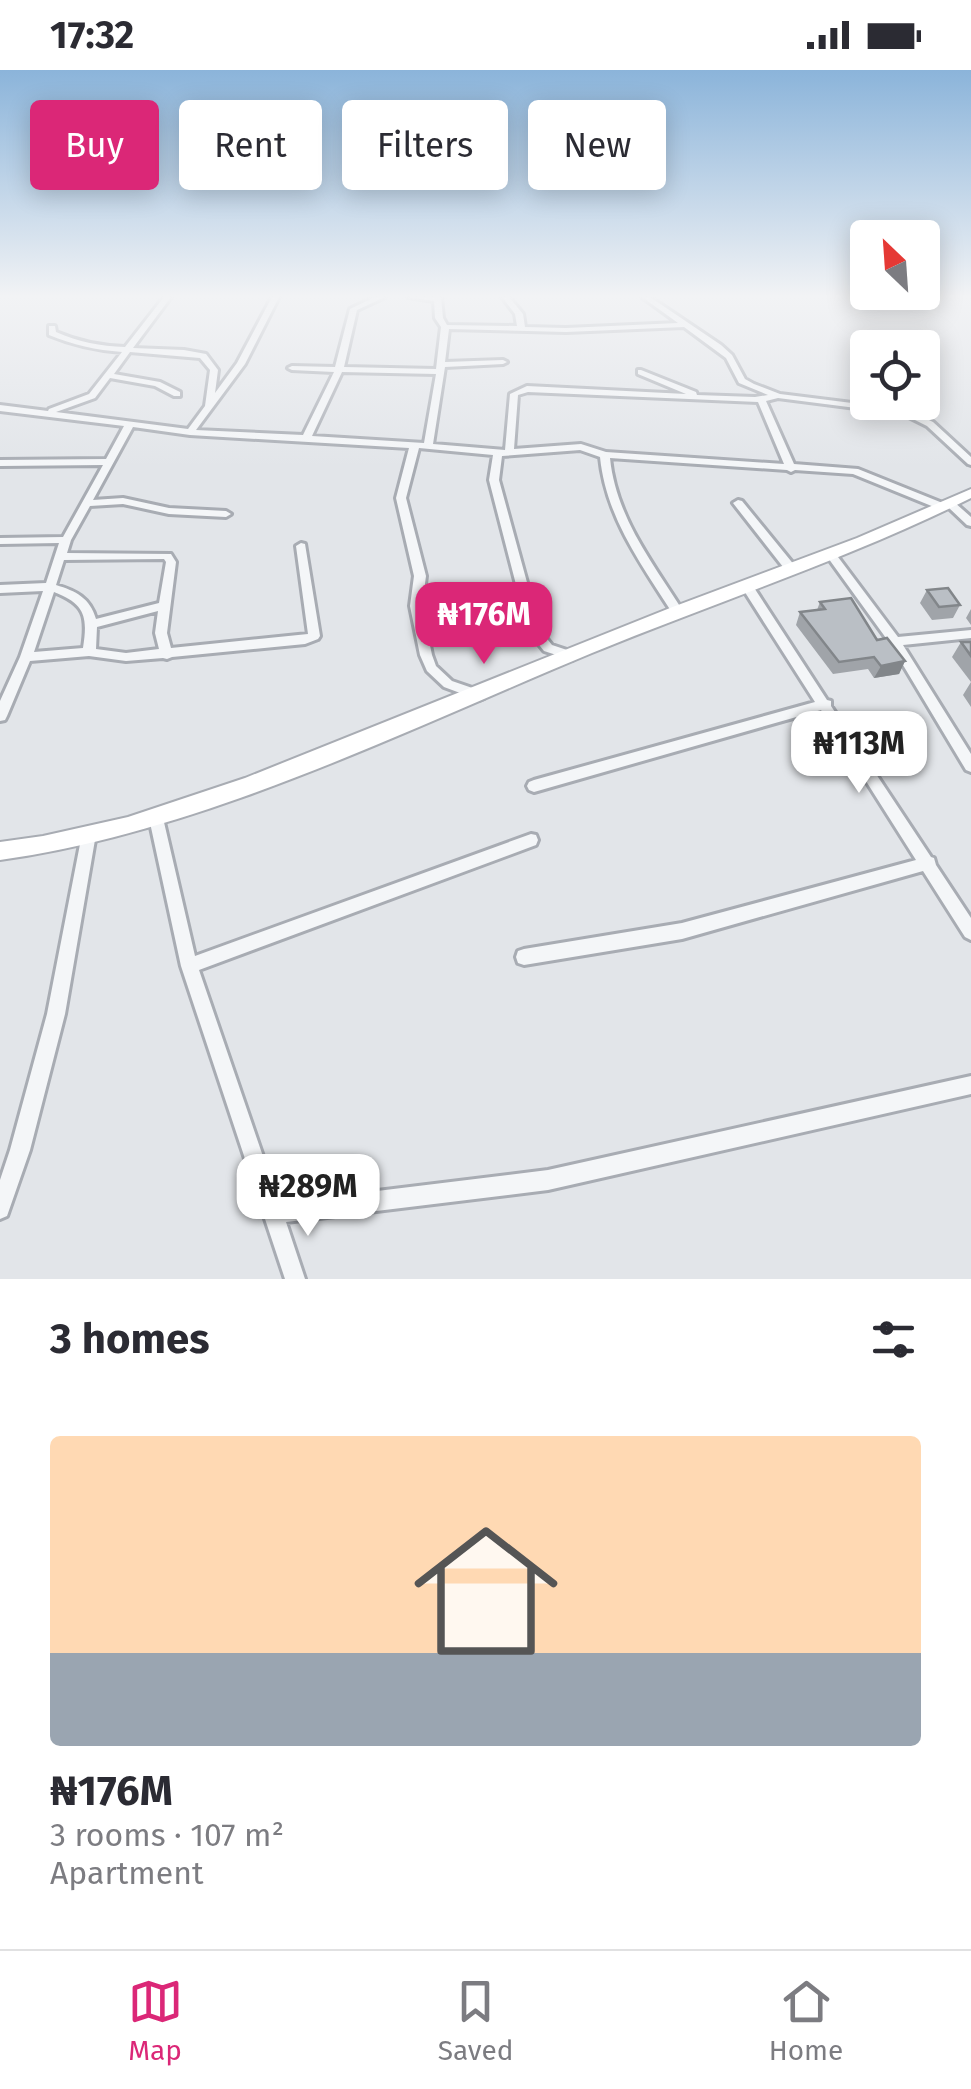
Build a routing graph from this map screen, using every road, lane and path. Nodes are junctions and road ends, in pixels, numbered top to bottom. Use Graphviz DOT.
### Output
graph roads {
  1 [pos="125,353"];
  2 [pos="190,353"];
  3 [pos="247,353"];
  4 [pos="343,353"];
  5 [pos="442,353"];
  6 [pos="724,353"];
  7 [pos="503,362"];
  8 [pos="292,368"];
  9 [pos="441,368"];
  10 [pos="339,369"];
  11 [pos="641,372"];
  12 [pos="108,376"];
  13 [pos="177,394"];
  14 [pos="92,396"];
  15 [pos="780,396"];
  16 [pos="700,397"];
  17 [pos="761,399"];
  18 [pos="210,404"];
  19 [pos="0,408"];
  20 [pos="46,413"];
  21 [pos="95,419"];
  22 [pos="130,424"];
  23 [pos="190,432"];
  24 [pos="306,439"];
  25 [pos="421,445"];
  26 [pos="504,453"];
  27 [pos="605,455"];
  28 [pos="110,462"];
  29 [pos="971,462"];
  30 [pos="0,463"];
  31 [pos="791,469"];
  32 [pos="971,493"];
  33 [pos="85,503"];
  34 [pos="738,503"];
  35 [pos="946,505"];
  36 [pos="226,514"];
  37 [pos="971,523"];
  38 [pos="66,540"];
  39 [pos="0,541"];
  40 [pos="301,546"];
  41 [pos="831,555"];
  42 [pos="60,556"];
  43 [pos="791,569"];
  44 [pos="48,586"];
  45 [pos="747,586"];
  46 [pos="0,590"];
  47 [pos="164,606"];
  48 [pos="677,611"];
  49 [pos="92,624"];
  50 [pos="971,634"];
  51 [pos="895,642"];
  52 [pos="88,652"];
  53 [pos="168,655"];
  54 [pos="572,656"];
  55 [pos="26,657"];
  56 [pos="5,692"];
  57 [pos="479,695"];
  58 [pos="826,704"];
  59 [pos="0,716"];
  60 [pos="971,766"];
  61 [pos="534,786"];
  62 [pos="156,818"];
  63 [pos="90,834"];
  64 [pos="531,840"];
  65 [pos="0,851"];
  66 [pos="929,863"];
  67 [pos="971,932"];
  68 [pos="524,957"];
  69 [pos="189,966"];
  70 [pos="971,1085"];
  71 [pos="0,1209"];
  72 [pos="273,1214"];
  73 [pos="295,1279"];
  1 -- 12 [label="street"];
  2 -- 18 [label="street"];
  3 -- 18 [label="street"];
  4 -- 10 [label="street"];
  5 -- 9 [label="street"];
  6 -- 15 [label="street"];
  7 -- 9 [label="street"];
  8 -- 10 [label="street"];
  9 -- 10 [label="street"];
  9 -- 25 [label="street"];
  10 -- 24 [label="street"];
  11 -- 16 [label="street"];
  12 -- 13 [label="street"];
  12 -- 14 [label="street"];
  14 -- 20 [label="street"];
  14 -- 21 [label="street"];
  15 -- 17 [label="street"];
  15 -- 29 [label="street"];
  16 -- 17 [label="street"];
  16 -- 26 [label="street"];
  17 -- 31 [label="street"];
  18 -- 23 [label="street"];
  19 -- 20 [label="street"];
  20 -- 21 [label="street"];
  21 -- 22 [label="street"];
  22 -- 23 [label="street"];
  22 -- 28 [label="street"];
  23 -- 24 [label="street"];
  24 -- 25 [label="street"];
  25 -- 26 [label="street"];
  25 -- 57 [label="street"];
  26 -- 27 [label="street"];
  26 -- 54 [label="street"];
  27 -- 31 [label="street"];
  27 -- 48 [label="street"];
  28 -- 30 [label="street"];
  28 -- 33 [label="street"];
  31 -- 35 [label="street"];
  32 -- 35 [label="street"];
  33 -- 36 [label="street"];
  33 -- 38 [label="street"];
  34 -- 43 [label="street"];
  35 -- 37 [label="street"];
  35 -- 41 [label="street"];
  38 -- 39 [label="street"];
  38 -- 42 [label="street"];
  40 -- 53 [label="street"];
  41 -- 43 [label="street"];
  41 -- 51 [label="street"];
  42 -- 44 [label="street"];
  42 -- 47 [label="street"];
  43 -- 45 [label="street"];
  44 -- 46 [label="street"];
  44 -- 49 [label="street"];
  44 -- 55 [label="street"];
  45 -- 48 [label="street"];
  45 -- 58 [label="street"];
  47 -- 49 [label="street"];
  47 -- 53 [label="street"];
  48 -- 54 [label="street"];
  49 -- 52 [label="street"];
  50 -- 51 [label="street"];
  51 -- 60 [label="street"];
  52 -- 53 [label="street"];
  52 -- 55 [label="street"];
  54 -- 57 [label="street"];
  55 -- 56 [label="street"];
  56 -- 59 [label="street"];
  57 -- 62 [label="street"];
  58 -- 61 [label="street"];
  58 -- 66 [label="street"];
  62 -- 63 [label="street"];
  62 -- 69 [label="street"];
  63 -- 65 [label="street"];
  63 -- 71 [label="street"];
  64 -- 69 [label="street"];
  66 -- 67 [label="street"];
  66 -- 68 [label="street"];
  69 -- 72 [label="street"];
  70 -- 72 [label="street"];
  72 -- 73 [label="street"];
}
